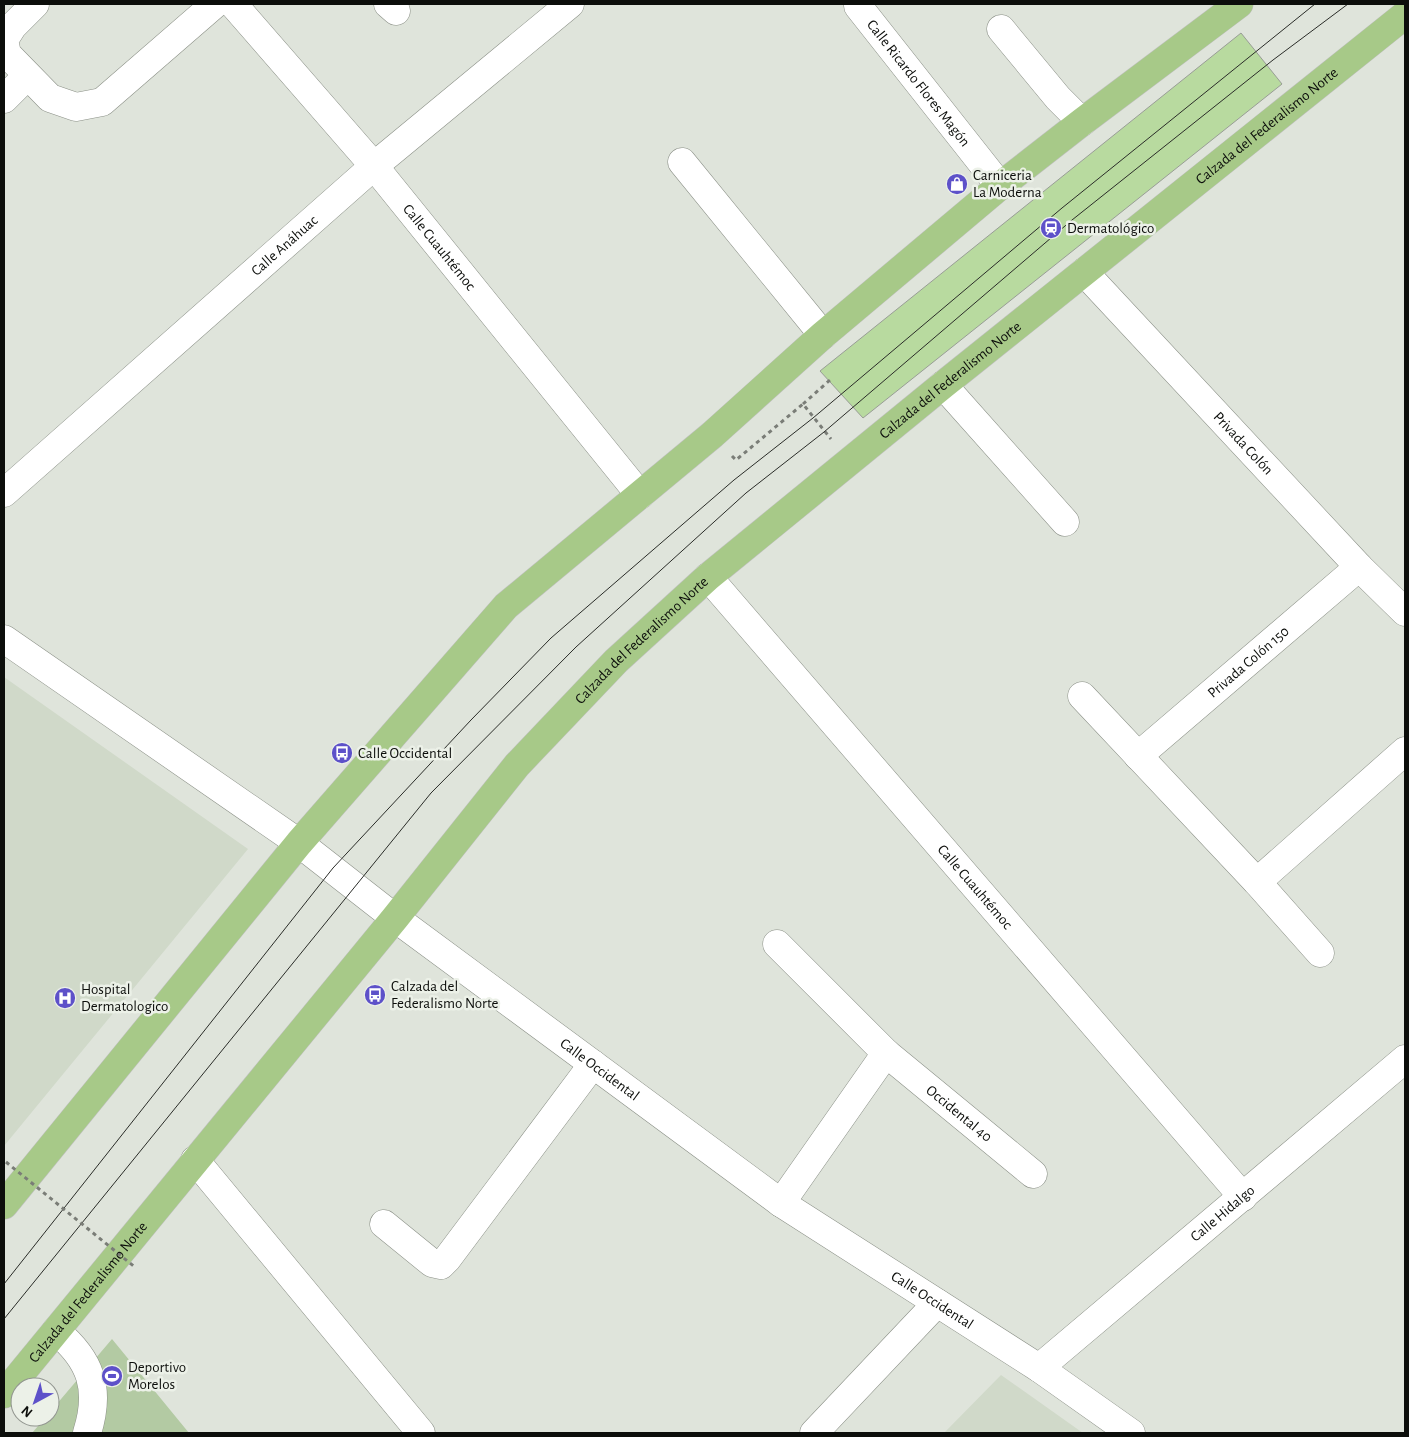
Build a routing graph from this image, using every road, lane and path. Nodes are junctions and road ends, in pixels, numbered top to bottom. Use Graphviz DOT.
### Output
graph roads {
  1 [pos="35,4"];
  2 [pos="215,4"];
  3 [pos="233,4"];
  4 [pos="570,4"];
  5 [pos="858,4"];
  6 [pos="1239,4"];
  7 [pos="1405,15"];
  8 [pos="1001,29"];
  9 [pos="27,76"];
  10 [pos="4,99"];
  11 [pos="1082,122"];
  12 [pos="682,162"];
  13 [pos="374,166"];
  14 [pos="1000,186"];
  15 [pos="1084,272"];
  16 [pos="823,335"];
  17 [pos="830,380"];
  18 [pos="943,385"];
  19 [pos="803,404"];
  20 [pos="712,435"];
  21 [pos="832,441"];
  22 [pos="4,493"];
  23 [pos="640,496"];
  24 [pos="1065,522"];
  25 [pos="1359,567"];
  26 [pos="708,577"];
  27 [pos="1405,612"];
  28 [pos="4,639"];
  29 [pos="1082,696"];
  30 [pos="1405,751"];
  31 [pos="1138,756"];
  32 [pos="299,843"];
  33 [pos="1257,882"];
  34 [pos="395,918"];
  35 [pos="777,944"];
  36 [pos="1320,953"];
  37 [pos="886,1053"];
  38 [pos="1405,1059"];
  39 [pos="593,1064"];
  40 [pos="195,1160"];
  41 [pos="6,1162"];
  42 [pos="1033,1174"];
  43 [pos="1243,1197"];
  44 [pos="782,1203"];
  45 [pos="4,1205"];
  46 [pos="384,1224"];
  47 [pos="136,1268"];
  48 [pos="937,1302"];
  49 [pos="56,1331"];
  50 [pos="1039,1368"];
  51 [pos="4,1394"];
  52 [pos="87,1433"];
  53 [pos="421,1433"];
  54 [pos="814,1433"];
  55 [pos="1131,1433"];
  1 -- 9 [label="street"];
  2 -- 9 [label="street"];
  3 -- 13 [label="street, Calle Cuauhtémoc"];
  4 -- 13 [label="street, Calle Anáhuac"];
  5 -- 14 [label="street, Calle Ricardo Flores Magón"];
  6 -- 11 [label="main road"];
  7 -- 15 [label="main road, Calzada del Federalismo Norte"];
  8 -- 11 [label="street"];
  9 -- 10 [label="street"];
  11 -- 14 [label="main road"];
  12 -- 16 [label="street"];
  13 -- 22 [label="street, Calle Anáhuac"];
  13 -- 23 [label="street, Calle Cuauhtémoc"];
  14 -- 16 [label="main road"];
  15 -- 18 [label="main road, Calzada del Federalismo Norte"];
  15 -- 25 [label="street, Privada Colón"];
  16 -- 20 [label="main road"];
  17 -- 19 [label="path"];
  18 -- 24 [label="street"];
  18 -- 26 [label="main road, Calzada del Federalismo Norte"];
  19 -- 20 [label="path"];
  19 -- 21 [label="path"];
  20 -- 23 [label="main road"];
  23 -- 32 [label="main road"];
  25 -- 27 [label="street, Privada Colón"];
  25 -- 31 [label="street, Privada Colón 150"];
  26 -- 34 [label="main road, Calzada del Federalismo Norte"];
  26 -- 43 [label="street, Calle Cuauhtémoc"];
  28 -- 32 [label="street, Calle Occidental"];
  29 -- 31 [label="street"];
  30 -- 33 [label="street"];
  31 -- 33 [label="street"];
  32 -- 34 [label="street, Calle Occidental"];
  32 -- 45 [label="main road"];
  33 -- 36 [label="street"];
  34 -- 39 [label="street, Calle Occidental"];
  34 -- 40 [label="main road, Calzada del Federalismo Norte"];
  35 -- 37 [label="street, Occidental 40"];
  37 -- 42 [label="street, Occidental 40"];
  37 -- 44 [label="street"];
  38 -- 43 [label="street, Calle Hidalgo"];
  39 -- 44 [label="street, Calle Occidental"];
  39 -- 46 [label="street"];
  40 -- 49 [label="main road, Calzada del Federalismo Norte"];
  40 -- 53 [label="street"];
  41 -- 47 [label="path, bridge"];
  43 -- 50 [label="street, Calle Hidalgo"];
  44 -- 48 [label="street, Calle Occidental"];
  48 -- 50 [label="street, Calle Occidental"];
  48 -- 54 [label="street"];
  49 -- 51 [label="main road, Calzada del Federalismo Norte"];
  49 -- 52 [label="street"];
  50 -- 55 [label="street, Calle Occidental"];
}
